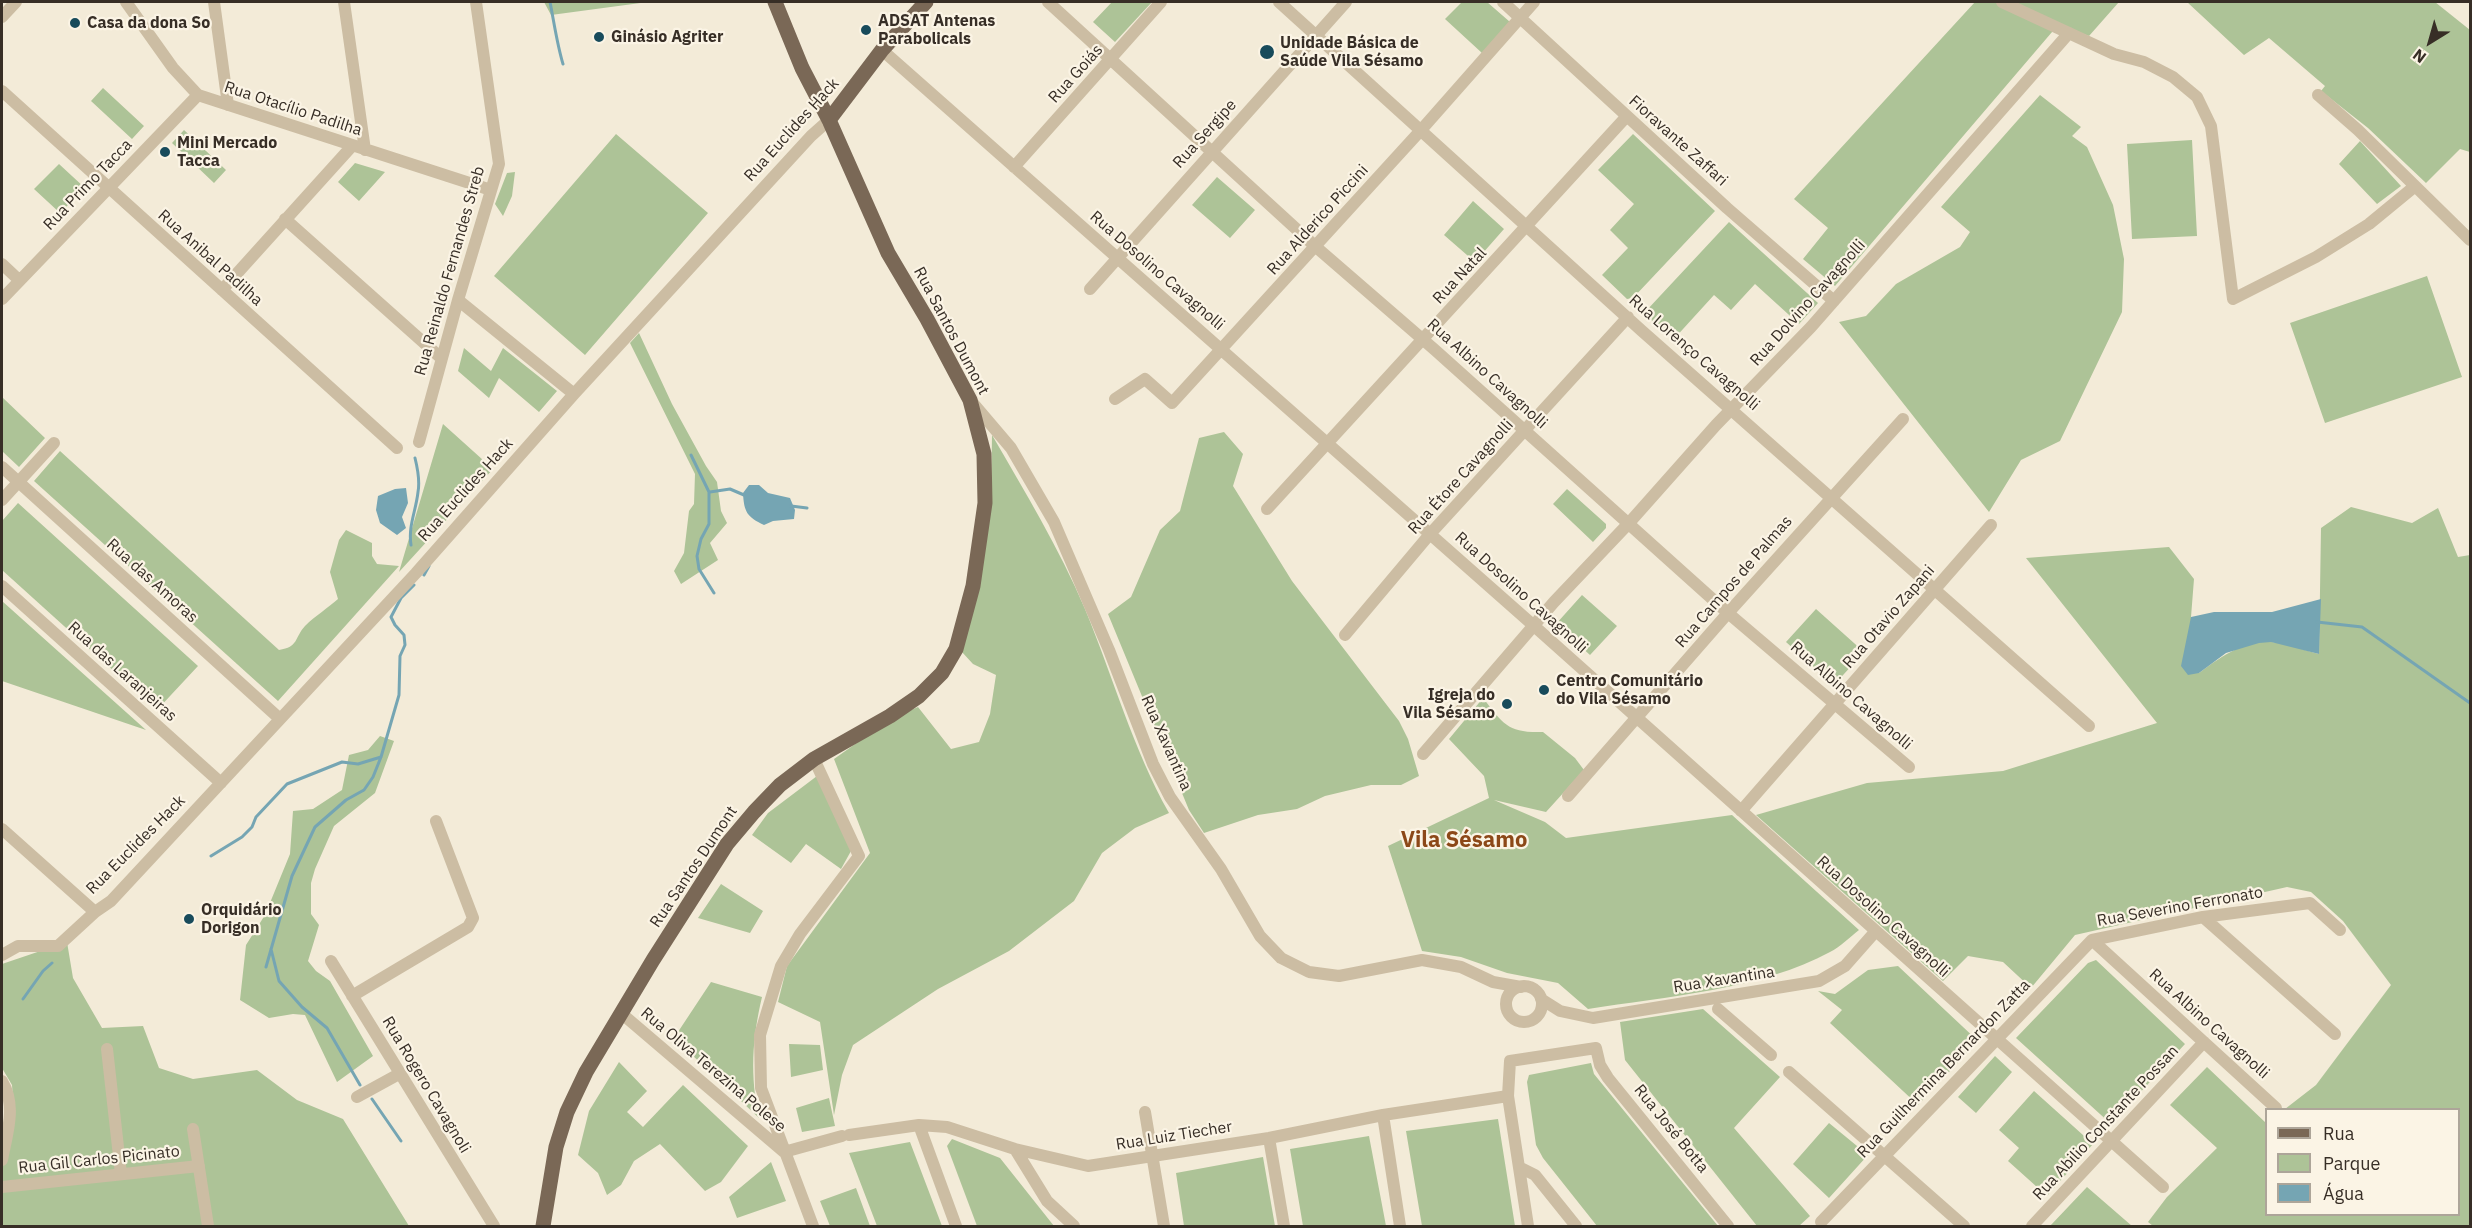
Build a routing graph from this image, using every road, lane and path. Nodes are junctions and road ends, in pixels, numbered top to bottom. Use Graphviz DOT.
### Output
graph roads {
  1 [pos="16,2"];
  2 [pos="126,2"];
  3 [pos="214,2"];
  4 [pos="344,2"];
  5 [pos="476,2"];
  6 [pos="775,2"];
  7 [pos="926,2"];
  8 [pos="1048,2"];
  9 [pos="1161,2"];
  10 [pos="1279,2"];
  11 [pos="1346,2"];
  12 [pos="1503,2"];
  13 [pos="1534,2"];
  14 [pos="2002,2"];
  15 [pos="2,17"];
  16 [pos="1520,17"];
  17 [pos="2069,33"];
  18 [pos="1316,35"];
  19 [pos="882,50"];
  20 [pos="1112,58"];
  21 [pos="2,91"];
  22 [pos="198,95"];
  23 [pos="2318,95"];
  24 [pos="228,105"];
  25 [pos="1627,116"];
  26 [pos="829,120"];
  27 [pos="1422,129"];
  28 [pos="352,146"];
  29 [pos="365,150"];
  30 [pos="1212,150"];
  31 [pos="1014,167"];
  32 [pos="2414,187"];
  33 [pos="109,189"];
  34 [pos="491,190"];
  35 [pos="285,219"];
  36 [pos="1527,227"];
  37 [pos="2468,233"];
  38 [pos="1316,247"];
  39 [pos="1116,258"];
  40 [pos="2,264"];
  41 [pos="19,280"];
  42 [pos="1089,289"];
  43 [pos="222,290"];
  44 [pos="2,299"];
  45 [pos="458,300"];
  46 [pos="1834,301"];
  47 [pos="1628,316"];
  48 [pos="1423,340"];
  49 [pos="1222,351"];
  50 [pos="441,358"];
  51 [pos="574,394"];
  52 [pos="1115,399"];
  53 [pos="970,400"];
  54 [pos="1732,409"];
  55 [pos="1903,419"];
  56 [pos="1526,430"];
  57 [pos="419,442"];
  58 [pos="54,443"];
  59 [pos="1327,444"];
  60 [pos="397,448"];
  61 [pos="2,467"];
  62 [pos="18,482"];
  63 [pos="1832,497"];
  64 [pos="2,500"];
  65 [pos="1267,509"];
  66 [pos="1629,523"];
  67 [pos="1991,525"];
  68 [pos="1430,534"];
  69 [pos="2,586"];
  70 [pos="1935,591"];
  71 [pos="1728,613"];
  72 [pos="1533,625"];
  73 [pos="1345,634"];
  74 [pos="1835,704"];
  75 [pos="280,719"];
  76 [pos="1636,719"];
  77 [pos="2089,726"];
  78 [pos="1423,754"];
  79 [pos="814,759"];
  80 [pos="1909,767"];
  81 [pos="221,783"];
  82 [pos="1568,796"];
  83 [pos="1741,811"];
  84 [pos="436,821"];
  85 [pos="2,829"];
  86 [pos="95,912"];
  87 [pos="2203,916"];
  88 [pos="2340,930"];
  89 [pos="1875,932"];
  90 [pos="2092,939"];
  91 [pos="2,943"];
  92 [pos="18,946"];
  93 [pos="2,955"];
  94 [pos="331,960"];
  95 [pos="1493,982"];
  96 [pos="1521,987"];
  97 [pos="352,996"];
  98 [pos="1541,999"];
  99 [pos="1506,1004"];
  100 [pos="1718,1009"];
  101 [pos="1560,1011"];
  102 [pos="621,1013"];
  103 [pos="1535,1018"];
  104 [pos="2335,1034"];
  105 [pos="1995,1039"];
  106 [pos="2204,1042"];
  107 [pos="107,1049"];
  108 [pos="1771,1056"];
  109 [pos="1789,1072"];
  110 [pos="399,1074"];
  111 [pos="2,1082"];
  112 [pos="1508,1096"];
  113 [pos="357,1097"];
  114 [pos="2276,1108"];
  115 [pos="1145,1112"];
  116 [pos="1383,1115"];
  117 [pos="919,1125"];
  118 [pos="194,1129"];
  119 [pos="1269,1138"];
  120 [pos="2112,1142"];
  121 [pos="1015,1149"];
  122 [pos="784,1152"];
  123 [pos="1884,1155"];
  124 [pos="1152,1156"];
  125 [pos="2,1160"];
  126 [pos="199,1166"];
  127 [pos="1519,1167"];
  128 [pos="121,1174"];
  129 [pos="2,1187"];
  130 [pos="2163,1187"];
  131 [pos="1821,1222"];
  132 [pos="208,1227"];
  133 [pos="494,1227"];
  134 [pos="543,1227"];
  135 [pos="813,1227"];
  136 [pos="956,1227"];
  137 [pos="1074,1227"];
  138 [pos="1164,1227"];
  139 [pos="1284,1227"];
  140 [pos="1400,1227"];
  141 [pos="1528,1227"];
  142 [pos="1576,1227"];
  143 [pos="1728,1227"];
  144 [pos="1965,1227"];
  145 [pos="2032,1227"];
  1 -- 15 [label="street"];
  2 -- 22 [label="street, Rua Otacílio Padilha"];
  3 -- 24 [label="street"];
  4 -- 29 [label="street"];
  5 -- 34 [label="street, Rua Reinaldo Fernandes Streb"];
  6 -- 26 [label="main road, Rua Santos Dumont"];
  7 -- 19 [label="main road, Rua Euclides Hack"];
  8 -- 20 [label="street, Rua Albino Cavagnolli"];
  9 -- 20 [label="street, Rua Goiás"];
  10 -- 18 [label="street, Rua Lorenço Cavagnolli"];
  11 -- 18 [label="street, Rua Sergipe"];
  12 -- 16 [label="street, Fioravante Zaffari"];
  13 -- 16 [label="street, Rua Alderico Piccini"];
  14 -- 17 [label="street"];
  16 -- 25 [label="street, Fioravante Zaffari"];
  16 -- 27 [label="street, Rua Alderico Piccini"];
  17 -- 32 [label="street"];
  17 -- 46 [label="street, Rua Dolvino Cavagnolli"];
  18 -- 27 [label="street, Rua Lorenço Cavagnolli"];
  18 -- 30 [label="street, Rua Sergipe"];
  19 -- 26 [label="main road, Rua Euclides Hack"];
  19 -- 31 [label="street, Rua Dosolino Cavagnolli"];
  20 -- 30 [label="street, Rua Albino Cavagnolli"];
  20 -- 31 [label="street, Rua Goiás"];
  21 -- 33 [label="street, Rua Anibal Padilha"];
  22 -- 24 [label="street, Rua Otacílio Padilha"];
  22 -- 33 [label="street, Rua Primo Tacca"];
  23 -- 32 [label="street"];
  24 -- 28 [label="street, Rua Otacílio Padilha"];
  25 -- 36 [label="street, Rua Natal"];
  25 -- 46 [label="street, Fioravante Zaffari"];
  26 -- 51 [label="street, Rua Euclides Hack"];
  26 -- 53 [label="main road, Rua Santos Dumont"];
  27 -- 36 [label="street, Rua Lorenço Cavagnolli"];
  27 -- 38 [label="street, Rua Alderico Piccini"];
  28 -- 29 [label="street, Rua Otacílio Padilha"];
  28 -- 35 [label="street"];
  29 -- 34 [label="street, Rua Otacílio Padilha"];
  30 -- 38 [label="street, Rua Albino Cavagnolli"];
  30 -- 39 [label="street, Rua Sergipe"];
  31 -- 39 [label="street, Rua Dosolino Cavagnolli"];
  32 -- 37 [label="street"];
  33 -- 41 [label="street, Rua Primo Tacca"];
  33 -- 43 [label="street, Rua Anibal Padilha"];
  34 -- 45 [label="street, Rua Reinaldo Fernandes Streb"];
  35 -- 43 [label="street"];
  35 -- 50 [label="street"];
  36 -- 47 [label="street, Rua Lorenço Cavagnolli"];
  36 -- 48 [label="street, Rua Natal"];
  38 -- 48 [label="street, Rua Albino Cavagnolli"];
  38 -- 49 [label="street, Rua Alderico Piccini"];
  39 -- 42 [label="street, Rua Sergipe"];
  39 -- 49 [label="street, Rua Dosolino Cavagnolli"];
  40 -- 41 [label="street"];
  41 -- 44 [label="street, Rua Primo Tacca"];
  43 -- 60 [label="street, Rua Anibal Padilha"];
  45 -- 50 [label="street, Rua Reinaldo Fernandes Streb"];
  45 -- 51 [label="street"];
  46 -- 54 [label="street, Rua Dolvino Cavagnolli"];
  47 -- 54 [label="street, Rua Lorenço Cavagnolli"];
  47 -- 56 [label="street, Rua Étore Cavagnolli"];
  48 -- 56 [label="street, Rua Albino Cavagnolli"];
  48 -- 59 [label="street, Rua Natal"];
  49 -- 52 [label="street, Rua Alderico Piccini"];
  49 -- 59 [label="street, Rua Dosolino Cavagnolli"];
  50 -- 57 [label="street, Rua Reinaldo Fernandes Streb"];
  51 -- 75 [label="street, Rua Euclides Hack"];
  53 -- 79 [label="main road, Rua Santos Dumont"];
  53 -- 95 [label="street, Rua Xavantina"];
  54 -- 63 [label="street, Rua Lorenço Cavagnolli"];
  54 -- 66 [label="street, Rua Dolvino Cavagnolli"];
  55 -- 63 [label="street, Rua Campos de Palmas"];
  56 -- 66 [label="street, Rua Albino Cavagnolli"];
  56 -- 68 [label="street, Rua Étore Cavagnolli"];
  58 -- 62 [label="street"];
  59 -- 65 [label="street, Rua Natal"];
  59 -- 68 [label="street, Rua Dosolino Cavagnolli"];
  61 -- 62 [label="street, Rua das Amoras"];
  62 -- 64 [label="street"];
  62 -- 75 [label="street, Rua das Amoras"];
  63 -- 70 [label="street, Rua Lorenço Cavagnolli"];
  63 -- 71 [label="street, Rua Campos de Palmas"];
  66 -- 71 [label="street, Rua Albino Cavagnolli"];
  66 -- 72 [label="street, Rua Dolvino Cavagnolli"];
  67 -- 70 [label="street, Rua Otavio Zapani"];
  68 -- 72 [label="street, Rua Dosolino Cavagnolli"];
  68 -- 73 [label="street, Rua Étore Cavagnolli"];
  69 -- 81 [label="street, Rua das Laranjeiras"];
  70 -- 74 [label="street, Rua Otavio Zapani"];
  70 -- 77 [label="street, Rua Lorenço Cavagnolli"];
  71 -- 74 [label="street, Rua Albino Cavagnolli"];
  71 -- 76 [label="street, Rua Campos de Palmas"];
  72 -- 76 [label="street, Rua Dosolino Cavagnolli"];
  72 -- 78 [label="street, Rua Dolvino Cavagnolli"];
  74 -- 80 [label="street, Rua Albino Cavagnolli"];
  74 -- 83 [label="street, Rua Otavio Zapani"];
  75 -- 81 [label="street, Rua Euclides Hack"];
  76 -- 82 [label="street, Rua Campos de Palmas"];
  76 -- 83 [label="street, Rua Dosolino Cavagnolli"];
  79 -- 102 [label="main road, Rua Santos Dumont"];
  79 -- 122 [label="street"];
  81 -- 86 [label="street, Rua Euclides Hack"];
  83 -- 89 [label="street, Rua Dosolino Cavagnolli"];
  84 -- 97 [label="street"];
  85 -- 86 [label="street"];
  86 -- 92 [label="street, Rua Euclides Hack"];
  87 -- 88 [label="street, Rua Severino Ferronato"];
  87 -- 90 [label="street, Rua Severino Ferronato"];
  87 -- 104 [label="street"];
  89 -- 101 [label="street, Rua Xavantina"];
  89 -- 105 [label="street, Rua Dosolino Cavagnolli"];
  90 -- 105 [label="street, Rua Guilhermina Bernardon Zatta"];
  90 -- 106 [label="street, Rua Albino Cavagnolli"];
  91 -- 92 [label="street"];
  92 -- 93 [label="street, Rua Euclides Hack"];
  94 -- 97 [label="street, Rua Rogero Cavagnoli"];
  95 -- 96 [label="street, Rua Xavantina"];
  95 -- 99 [label="street"];
  96 -- 98 [label="street"];
  96 -- 99 [label="street"];
  97 -- 110 [label="street, Rua Rogero Cavagnoli"];
  98 -- 101 [label="street"];
  98 -- 103 [label="street"];
  99 -- 103 [label="street"];
  100 -- 108 [label="street"];
  101 -- 103 [label="street"];
  102 -- 122 [label="street, Rua Oliva Terezina Polese"];
  102 -- 134 [label="main road, Rua Santos Dumont"];
  105 -- 120 [label="street, Rua Dosolino Cavagnolli"];
  105 -- 123 [label="street, Rua Guilhermina Bernardon Zatta"];
  106 -- 114 [label="street, Rua Albino Cavagnolli"];
  106 -- 120 [label="street, Rua Abilio Constante Possan"];
  107 -- 128 [label="street"];
  109 -- 123 [label="street"];
  110 -- 113 [label="street"];
  110 -- 133 [label="street, Rua Rogero Cavagnoli"];
  111 -- 125 [label="street"];
  112 -- 116 [label="street, Rua Luiz Tiecher"];
  112 -- 127 [label="street"];
  112 -- 143 [label="street, Rua José Botta"];
  115 -- 124 [label="street"];
  116 -- 119 [label="street, Rua Luiz Tiecher"];
  116 -- 140 [label="street"];
  117 -- 121 [label="street, Rua Luiz Tiecher"];
  117 -- 122 [label="street, Rua Luiz Tiecher"];
  117 -- 136 [label="street"];
  118 -- 126 [label="street"];
  119 -- 124 [label="street, Rua Luiz Tiecher"];
  119 -- 139 [label="street"];
  120 -- 130 [label="street, Rua Dosolino Cavagnolli"];
  120 -- 145 [label="street, Rua Abilio Constante Possan"];
  121 -- 124 [label="street, Rua Luiz Tiecher"];
  121 -- 137 [label="street"];
  122 -- 135 [label="street"];
  123 -- 131 [label="street, Rua Guilhermina Bernardon Zatta"];
  123 -- 144 [label="street"];
  124 -- 138 [label="street"];
  126 -- 128 [label="street, Rua Gil Carlos Picinato"];
  126 -- 132 [label="street"];
  127 -- 141 [label="street"];
  127 -- 142 [label="street"];
  128 -- 129 [label="street, Rua Gil Carlos Picinato"];
}
